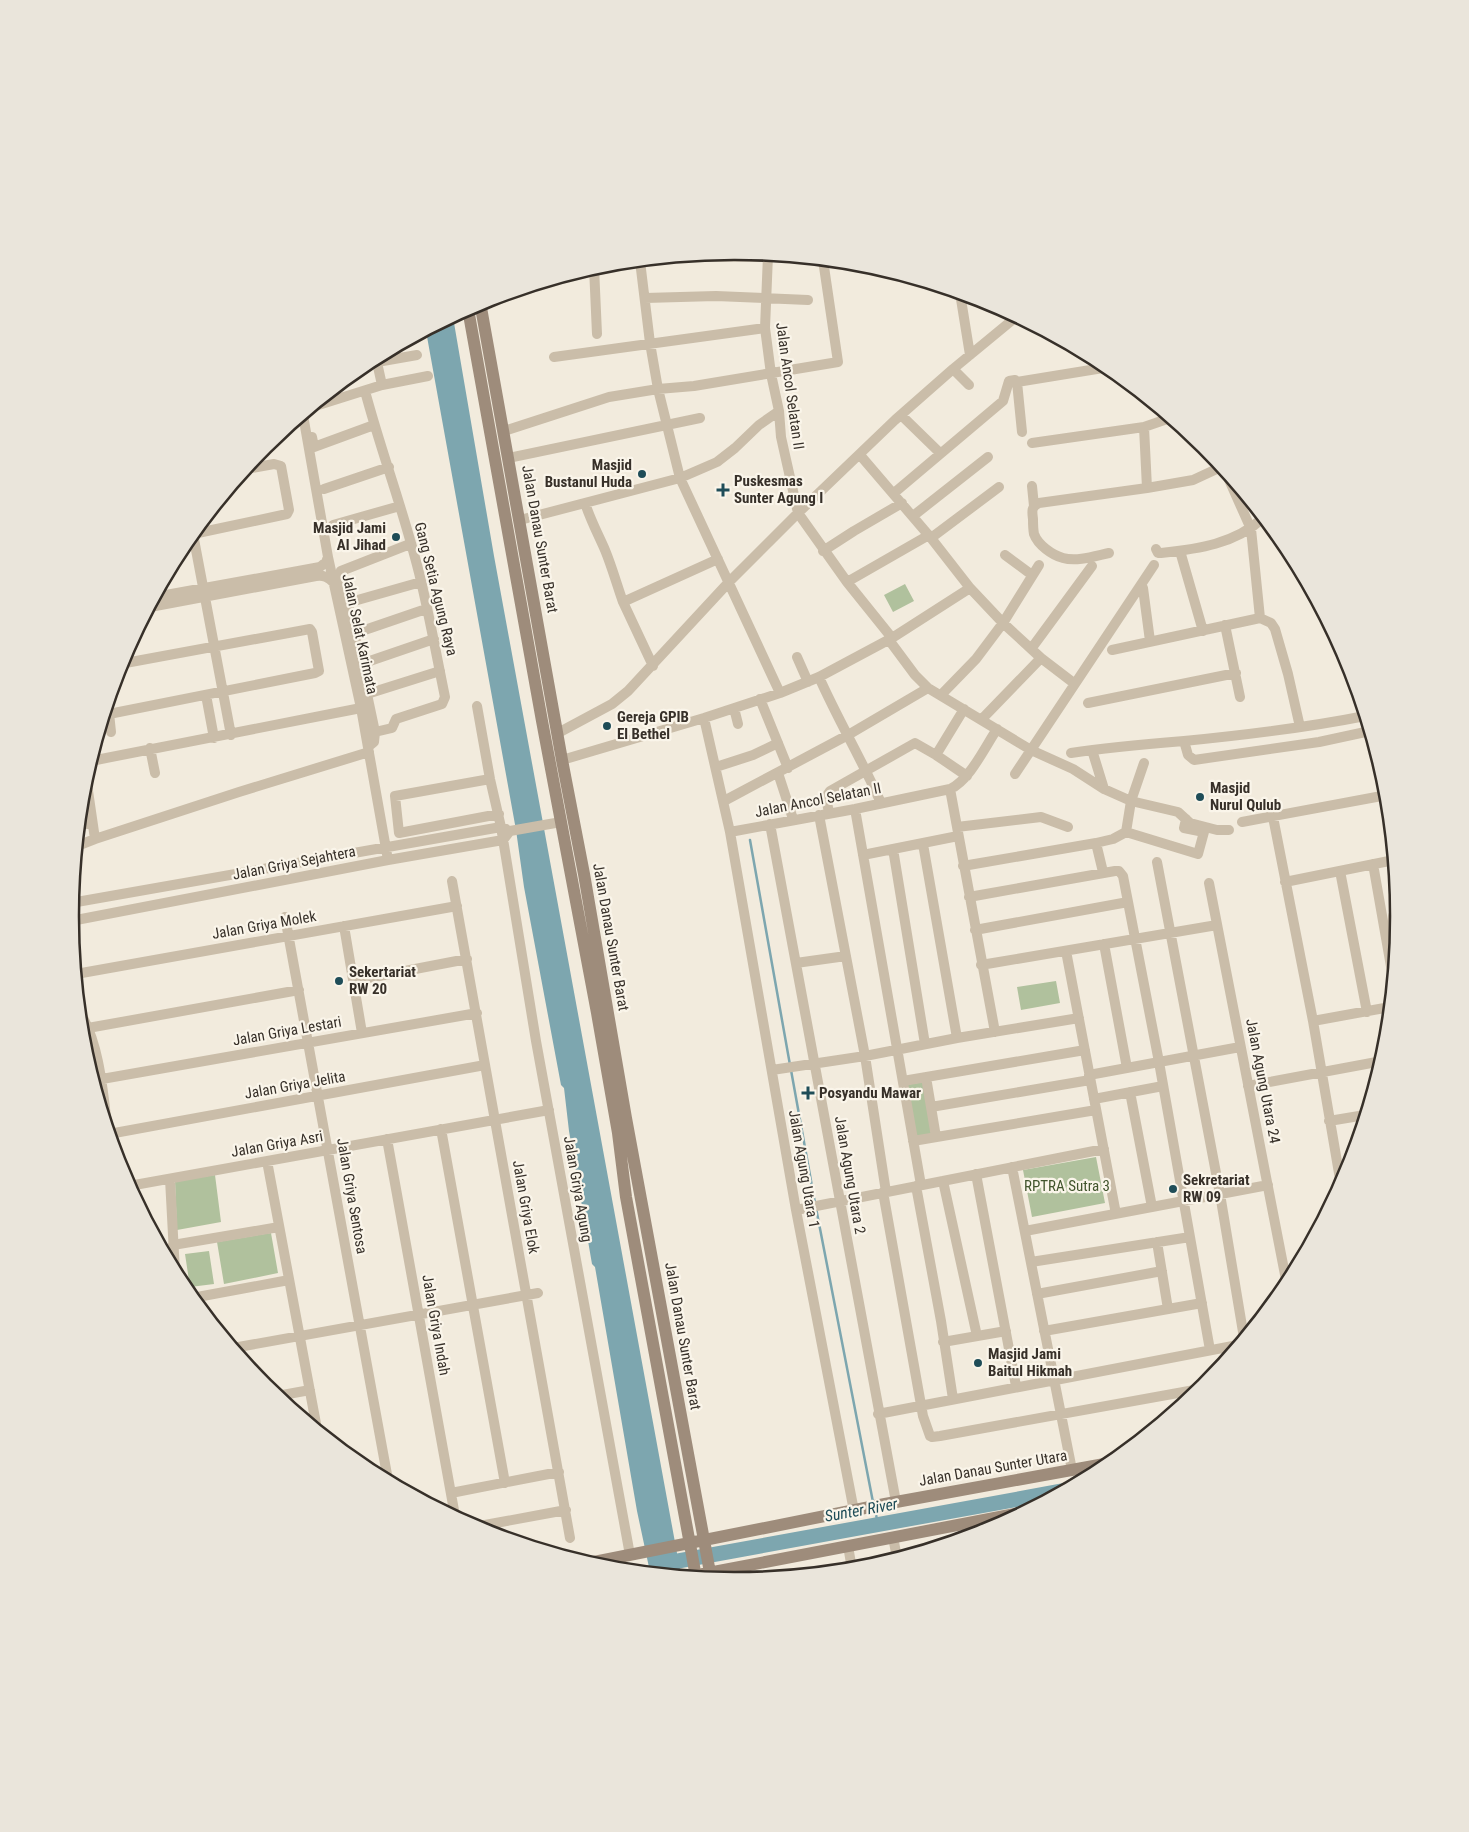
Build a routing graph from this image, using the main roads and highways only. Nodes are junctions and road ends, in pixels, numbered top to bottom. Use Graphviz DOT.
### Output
graph roads {
  1 [pos="482,311"];
  2 [pos="469,317"];
  3 [pos="532,584"];
  4 [pos="518,586"];
  5 [pos="602,1012"];
  6 [pos="667,1337"];
  7 [pos="652,1340"];
  8 [pos="1090,1467"];
  9 [pos="991,1519"];
  10 [pos="705,1543"];
  11 [pos="686,1546"];
  12 [pos="609,1559"];
  13 [pos="693,1570"];
  14 [pos="710,1571"];
  1 -- 3 [label="main road, Jalan Danau Sunter Barat"];
  2 -- 4 [label="main road, Jalan Danau Sunter Barat"];
  3 -- 4 [label="main road"];
  3 -- 5 [label="main road, Jalan Danau Sunter Barat"];
  4 -- 5 [label="main road, Jalan Danau Sunter Barat"];
  5 -- 6 [label="main road, Jalan Danau Sunter Barat"];
  5 -- 7 [label="main road, Jalan Danau Sunter Barat"];
  6 -- 7 [label="main road"];
  6 -- 10 [label="main road, Jalan Danau Sunter Barat"];
  7 -- 11 [label="main road, Jalan Danau Sunter Barat"];
  8 -- 10 [label="main road, Jalan Danau Sunter Utara"];
  9 -- 14 [label="main road"];
  10 -- 11 [label="main road, Jalan Danau Sunter Utara"];
  10 -- 14 [label="main road, Jalan Danau Sunter Barat"];
  11 -- 12 [label="main road, Jalan Danau Sunter Utara"];
  11 -- 13 [label="main road, Jalan Danau Sunter Barat"];
}
